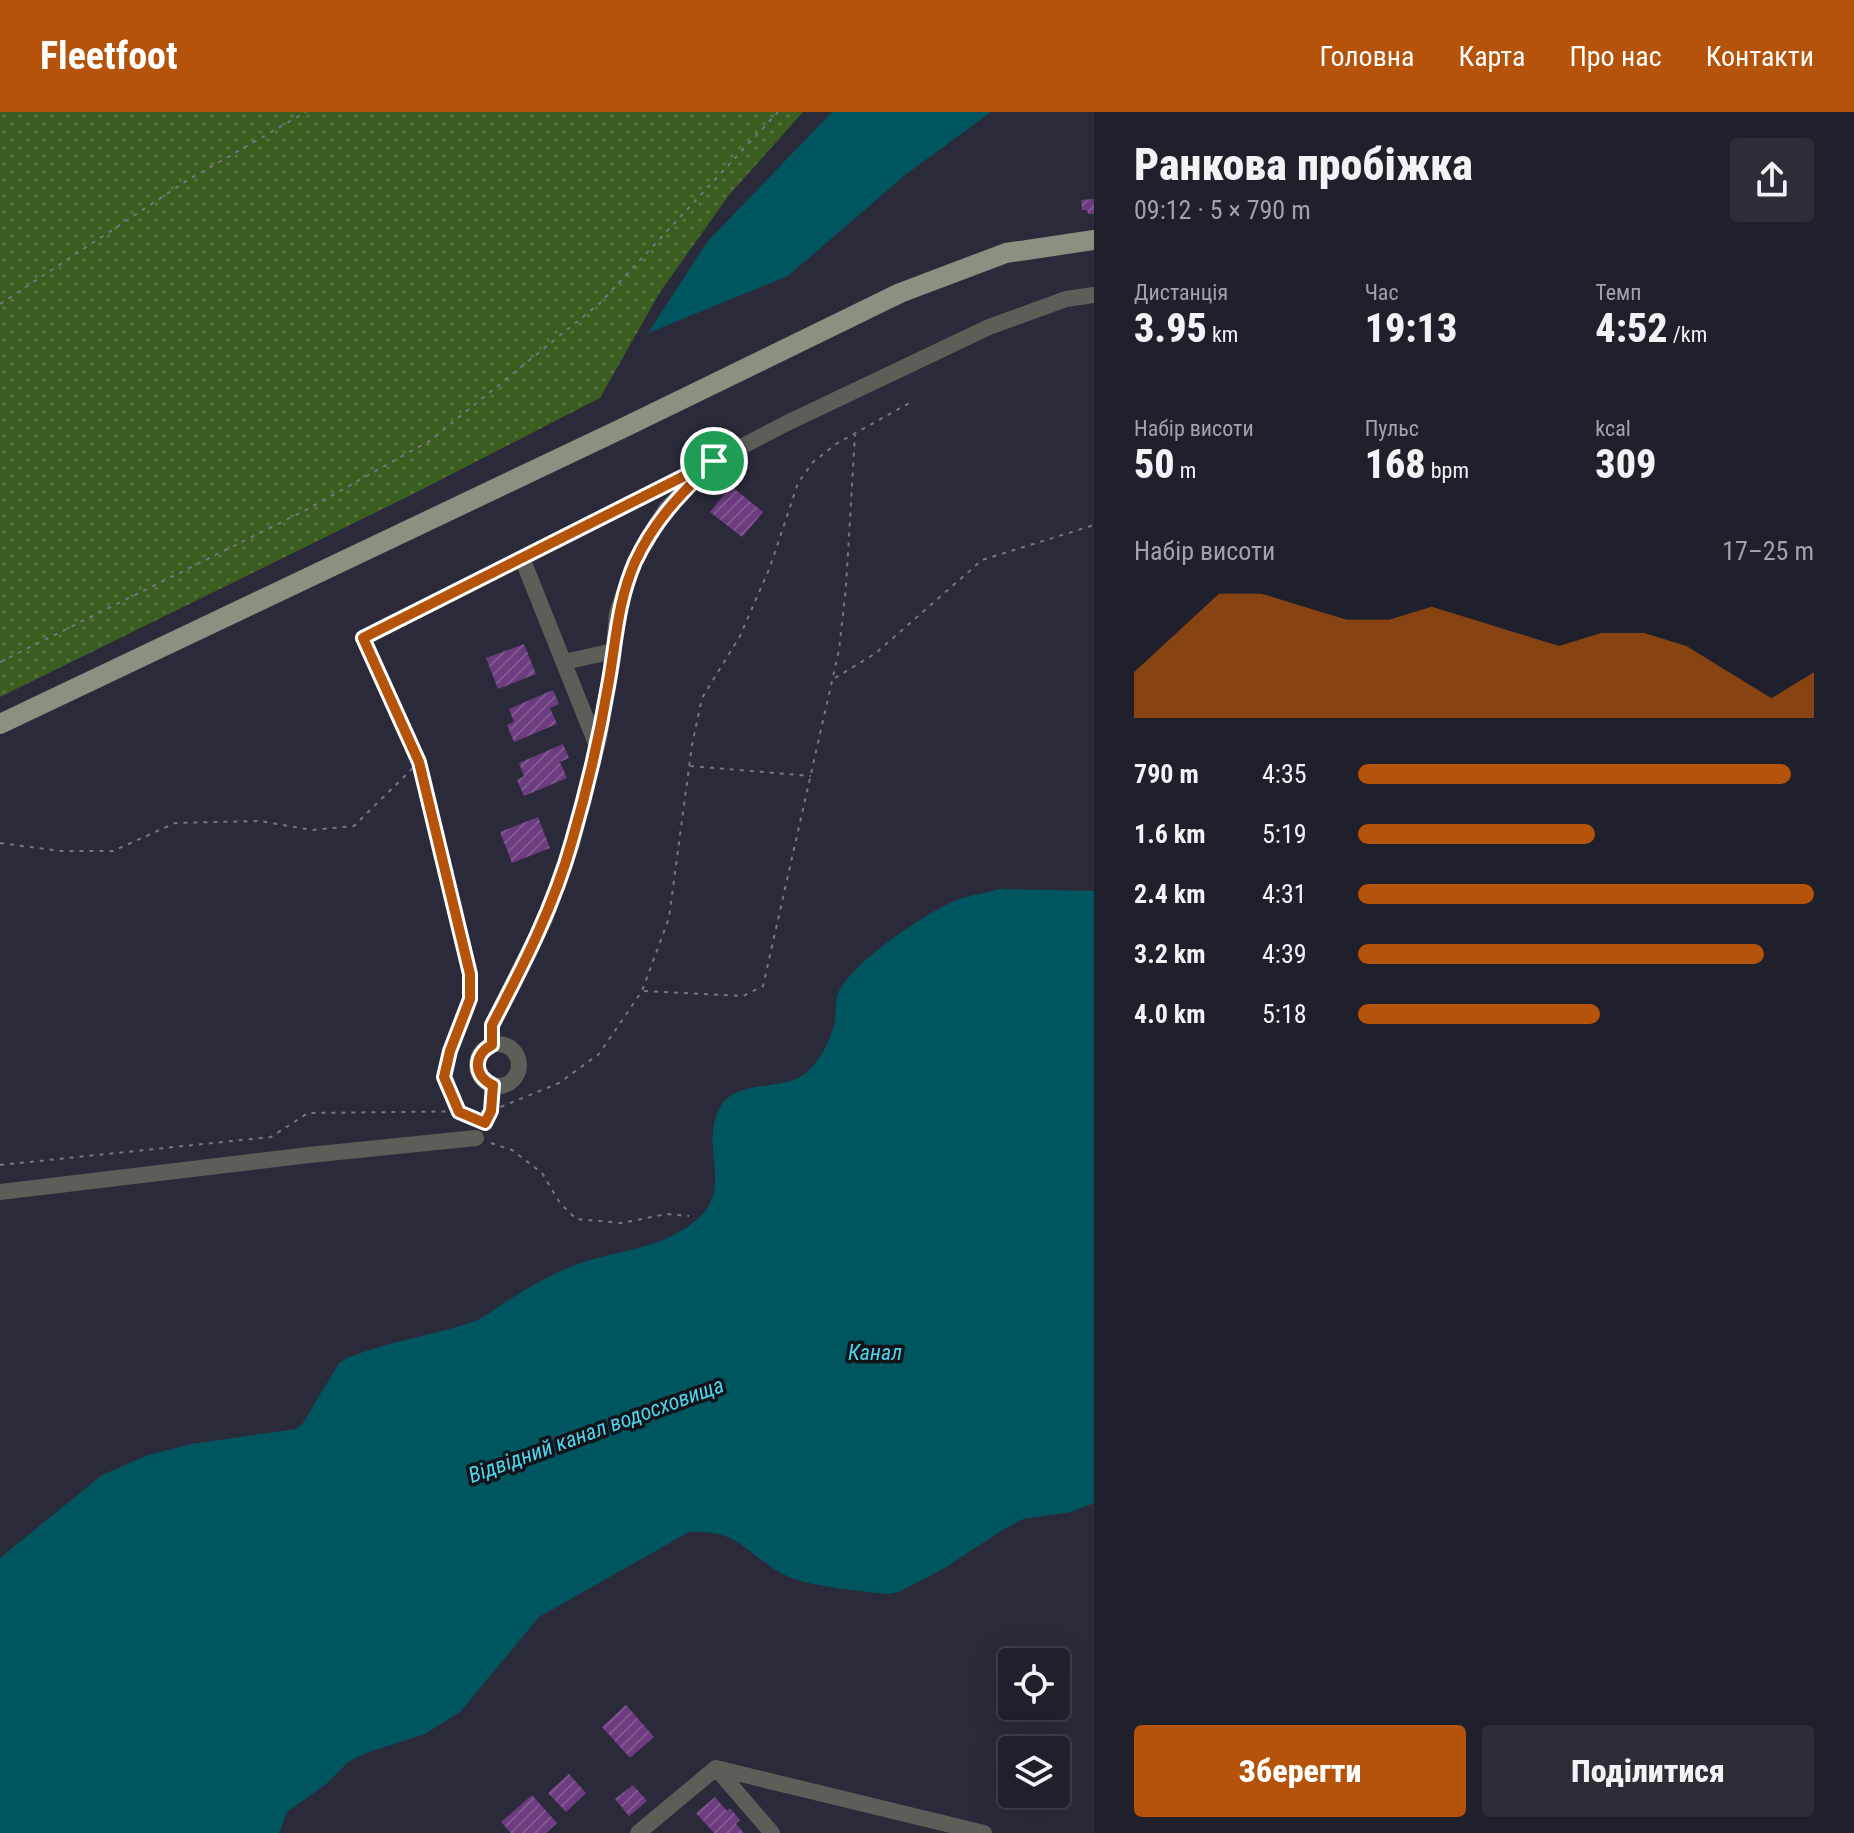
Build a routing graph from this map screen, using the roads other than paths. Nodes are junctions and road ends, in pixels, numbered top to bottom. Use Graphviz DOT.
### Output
graph roads {
  1 [pos="1094,240"];
  2 [pos="1094,295"];
  3 [pos="714,461"];
  4 [pos="522,558"];
  5 [pos="363,638"];
  6 [pos="614,651"];
  7 [pos="564,662"];
  8 [pos="0,724"];
  9 [pos="597,746"];
  10 [pos="492,1045"];
  11 [pos="476,1138"];
  12 [pos="0,1192"];
  13 [pos="716,1768"];
  14 [pos="638,1833"];
  15 [pos="772,1833"];
  16 [pos="984,1833"];
  1 -- 8 [label="main road"];
  2 -- 3 [label="street"];
  3 -- 4 [label="street"];
  3 -- 6 [label="street"];
  4 -- 5 [label="street"];
  4 -- 7 [label="street"];
  6 -- 7 [label="street"];
  6 -- 9 [label="street"];
  7 -- 9 [label="street"];
  9 -- 10 [label="street"];
  10 -- 10 [label="street"];
  11 -- 12 [label="street"];
  13 -- 14 [label="street"];
  13 -- 15 [label="street"];
  13 -- 16 [label="street"];
}
